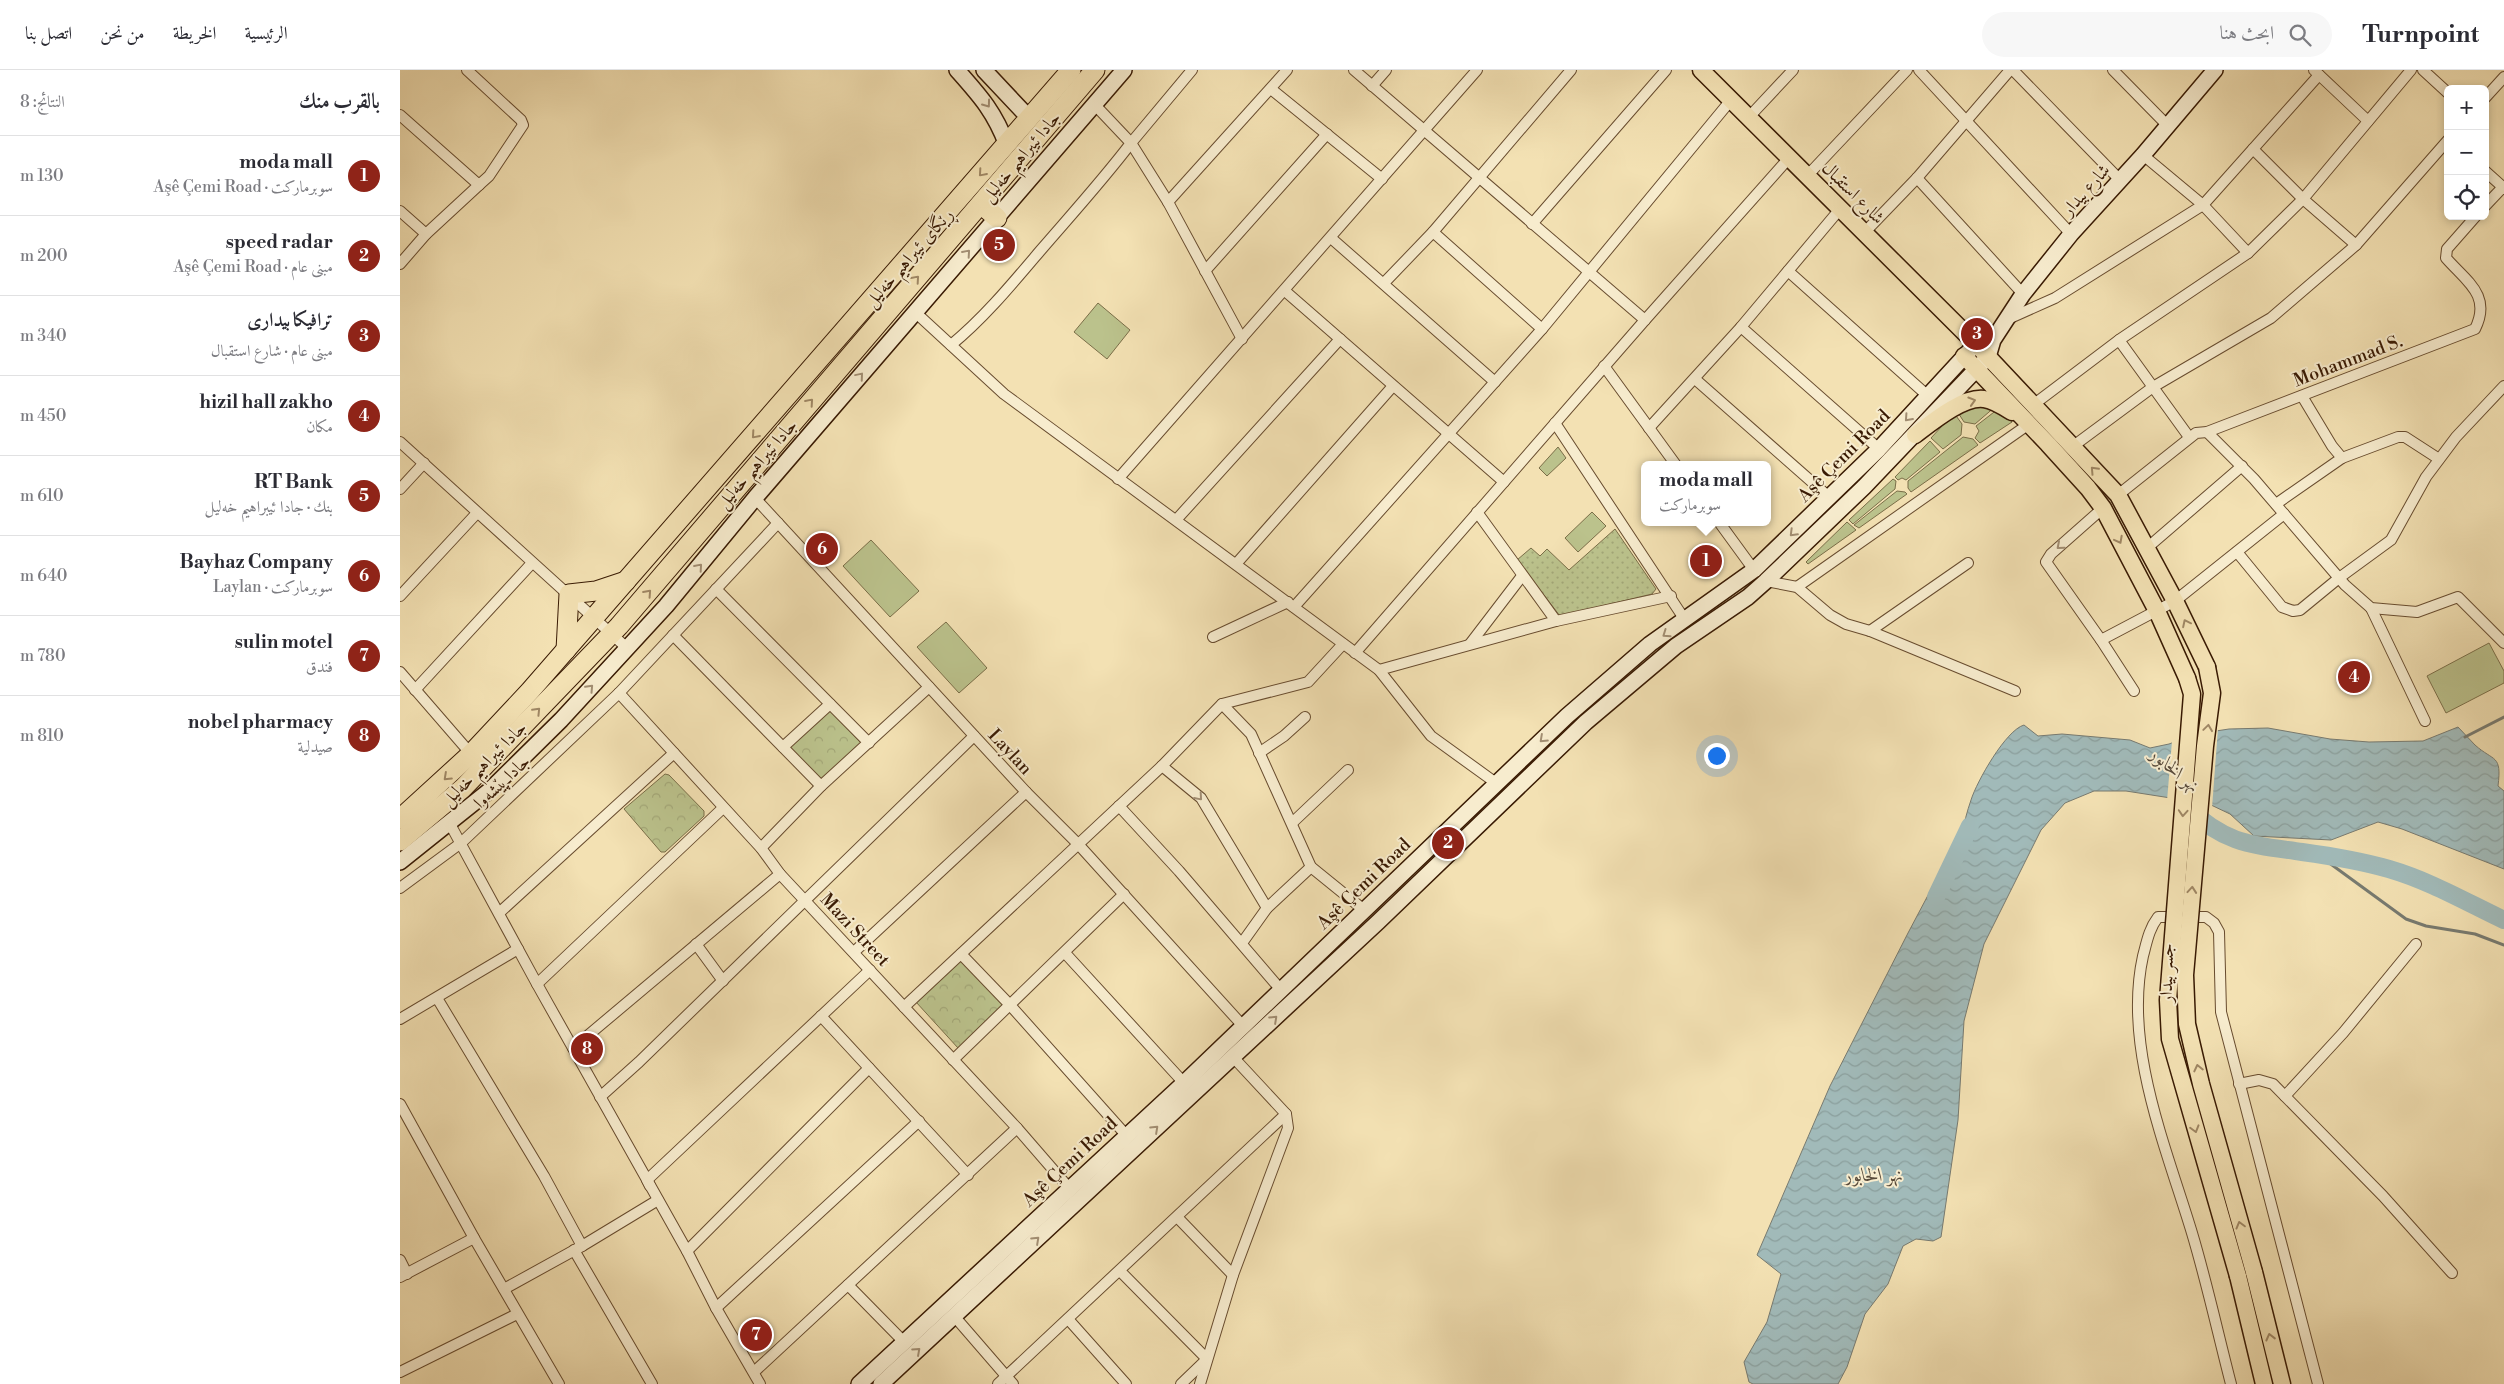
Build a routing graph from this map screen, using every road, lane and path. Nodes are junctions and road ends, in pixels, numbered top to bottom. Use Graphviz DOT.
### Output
graph roads {
  1 [pos="467,70"];
  2 [pos="957,70"];
  3 [pos="984,70"];
  4 [pos="1071,70"];
  5 [pos="1095,70"];
  6 [pos="1124,70"];
  7 [pos="1192,70"];
  8 [pos="1287,70"];
  9 [pos="1354,70"];
  10 [pos="1386,70"];
  11 [pos="1477,70"];
  12 [pos="1571,70"];
  13 [pos="1666,70"];
  14 [pos="1701,70"];
  15 [pos="1793,70"];
  16 [pos="1907,70"];
  17 [pos="1919,70"];
  18 [pos="2012,70"];
  19 [pos="2113,70"];
  20 [pos="2411,70"];
  21 [pos="2423,70"];
  22 [pos="2212,71"];
  23 [pos="2316,72"];
  24 [pos="2504,77"];
  25 [pos="1372,86"];
  26 [pos="1271,89"];
  27 [pos="2444,89"];
  28 [pos="2500,89"];
  29 [pos="2489,96"];
  30 [pos="1731,100"];
  31 [pos="1094,105"];
  32 [pos="400,115"];
  33 [pos="1749,117"];
  34 [pos="1030,119"];
  35 [pos="2368,121"];
  36 [pos="1966,123"];
  37 [pos="2167,125"];
  38 [pos="1424,130"];
  39 [pos="1327,134"];
  40 [pos="1131,143"];
  41 [pos="1007,145"];
  42 [pos="2444,145"];
  43 [pos="2253,149"];
  44 [pos="2143,155"];
  45 [pos="1790,158"];
  46 [pos="2489,175"];
  47 [pos="1807,176"];
  48 [pos="1479,177"];
  49 [pos="1917,178"];
  50 [pos="1382,179"];
  51 [pos="2120,180"];
  52 [pos="479,185"];
  53 [pos="2503,188"];
  54 [pos="2303,198"];
  55 [pos="1168,202"];
  56 [pos="2489,202"];
  57 [pos="981,204"];
  58 [pos="2203,206"];
  59 [pos="1840,208"];
  60 [pos="400,211"];
  61 [pos="997,218"];
  62 [pos="2472,220"];
  63 [pos="1532,224"];
  64 [pos="1433,232"];
  65 [pos="1864,233"];
  66 [pos="426,234"];
  67 [pos="2071,234"];
  68 [pos="1331,238"];
  69 [pos="2356,245"];
  70 [pos="2248,253"];
  71 [pos="400,264"];
  72 [pos="1205,271"];
  73 [pos="1788,271"];
  74 [pos="1589,272"];
  75 [pos="1384,283"];
  76 [pos="1285,291"];
  77 [pos="2023,294"];
  78 [pos="915,312"];
  79 [pos="1645,320"];
  80 [pos="2004,321"];
  81 [pos="1741,327"];
  82 [pos="1542,329"];
  83 [pos="844,332"];
  84 [pos="1242,339"];
  85 [pos="1340,339"];
  86 [pos="1993,340"];
  87 [pos="2119,340"];
  88 [pos="1976,344"];
  89 [pos="951,345"];
  90 [pos="1964,356"];
  91 [pos="1982,363"];
  92 [pos="1604,366"];
  93 [pos="1695,379"];
  94 [pos="1495,382"];
  95 [pos="1394,386"];
  96 [pos="2504,386"];
  97 [pos="2153,387"];
  98 [pos="1928,396"];
  99 [pos="2302,396"];
  100 [pos="2033,405"];
  101 [pos="1554,423"];
  102 [pos="2029,424"];
  103 [pos="1649,428"];
  104 [pos="2207,432"];
  105 [pos="1450,435"];
  106 [pos="1915,435"];
  107 [pos="2189,437"];
  108 [pos="400,442"];
  109 [pos="2072,446"];
  110 [pos="1879,449"];
  111 [pos="2342,458"];
  112 [pos="2440,459"];
  113 [pos="1673,461"];
  114 [pos="424,464"];
  115 [pos="2242,466"];
  116 [pos="1118,479"];
  117 [pos="1504,482"];
  118 [pos="400,489"];
  119 [pos="2118,495"];
  120 [pos="1829,497"];
  121 [pos="755,498"];
  122 [pos="2276,504"];
  123 [pos="2103,508"];
  124 [pos="1477,512"];
  125 [pos="477,513"];
  126 [pos="2284,514"];
  127 [pos="1177,520"];
  128 [pos="778,523"];
  129 [pos="1722,526"];
  130 [pos="2147,548"];
  131 [pos="2237,552"];
  132 [pos="532,563"];
  133 [pos="1968,563"];
  134 [pos="1236,564"];
  135 [pos="1754,570"];
  136 [pos="1522,576"];
  137 [pos="2339,578"];
  138 [pos="627,580"];
  139 [pos="1766,581"];
  140 [pos="1797,587"];
  141 [pos="716,588"];
  142 [pos="569,594"];
  143 [pos="400,596"];
  144 [pos="1671,596"];
  145 [pos="2175,601"];
  146 [pos="1291,605"];
  147 [pos="2371,608"];
  148 [pos="2158,611"];
  149 [pos="594,618"];
  150 [pos="1685,620"];
  151 [pos="1556,621"];
  152 [pos="1870,630"];
  153 [pos="611,634"];
  154 [pos="673,635"];
  155 [pos="1213,637"];
  156 [pos="2101,640"];
  157 [pos="2504,643"];
  158 [pos="1343,644"];
  159 [pos="1470,644"];
  160 [pos="627,648"];
  161 [pos="566,650"];
  162 [pos="1355,653"];
  163 [pos="1379,670"];
  164 [pos="400,672"];
  165 [pos="929,687"];
  166 [pos="415,690"];
  167 [pos="2015,690"];
  168 [pos="2134,692"];
  169 [pos="619,693"];
  170 [pos="830,704"];
  171 [pos="1222,704"];
  172 [pos="1305,717"];
  173 [pos="2426,721"];
  174 [pos="974,736"];
  175 [pos="869,743"];
  176 [pos="783,747"];
  177 [pos="674,753"];
  178 [pos="1259,753"];
  179 [pos="471,754"];
  180 [pos="1162,766"];
  181 [pos="1348,770"];
  182 [pos="1496,784"];
  183 [pos="821,786"];
  184 [pos="1026,792"];
  185 [pos="1119,806"];
  186 [pos="723,808"];
  187 [pos="400,819"];
  188 [pos="1292,823"];
  189 [pos="450,824"];
  190 [pos="400,841"];
  191 [pos="461,843"];
  192 [pos="1078,844"];
  193 [pos="761,848"];
  194 [pos="400,862"];
  195 [pos="1312,867"];
  196 [pos="780,874"];
  197 [pos="400,888"];
  198 [pos="1124,894"];
  199 [pos="805,901"];
  200 [pos="1267,908"];
  201 [pos="1364,910"];
  202 [pos="499,913"];
  203 [pos="1242,943"];
  204 [pos="696,944"];
  205 [pos="2416,944"];
  206 [pos="518,949"];
  207 [pos="854,952"];
  208 [pos="1065,952"];
  209 [pos="961,954"];
  210 [pos="870,970"];
  211 [pos="723,980"];
  212 [pos="536,984"];
  213 [pos="1281,990"];
  214 [pos="437,998"];
  215 [pos="1010,1005"];
  216 [pos="904,1007"];
  217 [pos="821,1016"];
  218 [pos="400,1019"];
  219 [pos="1243,1026"];
  220 [pos="573,1048"];
  221 [pos="1233,1057"];
  222 [pos="953,1060"];
  223 [pos="870,1068"];
  224 [pos="1184,1083"];
  225 [pos="2239,1084"];
  226 [pos="2285,1096"];
  227 [pos="600,1097"];
  228 [pos="400,1104"];
  229 [pos="1286,1114"];
  230 [pos="919,1120"];
  231 [pos="1017,1128"];
  232 [pos="1126,1135"];
  233 [pos="968,1175"];
  234 [pos="651,1187"];
  235 [pos="1069,1188"];
  236 [pos="658,1200"];
  237 [pos="1178,1218"];
  238 [pos="474,1238"];
  239 [pos="578,1248"];
  240 [pos="687,1251"];
  241 [pos="400,1260"];
  242 [pos="1120,1271"];
  243 [pos="2452,1273"];
  244 [pos="1233,1274"];
  245 [pos="2246,1274"];
  246 [pos="404,1276"];
  247 [pos="848,1285"];
  248 [pos="504,1289"];
  249 [pos="716,1308"];
  250 [pos="517,1314"];
  251 [pos="955,1316"];
  252 [pos="1068,1319"];
  253 [pos="904,1342"];
  254 [pos="1207,1358"];
  255 [pos="400,1372"];
  256 [pos="754,1372"];
  257 [pos="1010,1380"];
  258 [pos="557,1381"];
  259 [pos="545,1384"];
  260 [pos="652,1384"];
  261 [pos="760,1384"];
  262 [pos="859,1384"];
  263 [pos="881,1384"];
  264 [pos="998,1384"];
  265 [pos="1126,1384"];
  266 [pos="1181,1384"];
  267 [pos="1200,1384"];
  268 [pos="2231,1384"];
  269 [pos="2264,1384"];
  270 [pos="2282,1384"];
  271 [pos="2318,1384"];
  1 -- 52 [label="street"];
  2 -- 41 [label="main road, one-way"];
  3 -- 34 [label="main road"];
  4 -- 34 [label="highway, ڕێگای ئیبراهیم خەلیل"];
  5 -- 57 [label="highway, جادا ئیبراهیم خەلیل"];
  6 -- 31 [label="main road, جادا ئیبراهیم خەلیل"];
  7 -- 40 [label="street"];
  8 -- 26 [label="street"];
  9 -- 25 [label="street"];
  10 -- 25 [label="street"];
  11 -- 38 [label="street"];
  12 -- 48 [label="street"];
  13 -- 63 [label="street"];
  14 -- 30 [label="main road, شارع استقبال"];
  15 -- 33 [label="street"];
  16 -- 47 [label="street"];
  17 -- 36 [label="street"];
  18 -- 36 [label="street"];
  18 -- 51 [label="street"];
  19 -- 37 [label="street"];
  20 -- 35 [label="street"];
  21 -- 27 [label="street"];
  22 -- 37 [label="main road, شارع بيدار"];
  23 -- 35 [label="street"];
  23 -- 43 [label="street"];
  24 -- 28 [label="street"];
  25 -- 38 [label="street"];
  26 -- 39 [label="street"];
  26 -- 55 [label="street"];
  28 -- 29 [label="street"];
  30 -- 33 [label="main road, شارع استقبال"];
  30 -- 74 [label="street"];
  31 -- 40 [label="street"];
  31 -- 61 [label="main road, جادا ئیبراهیم خەلیل"];
  32 -- 52 [label="street"];
  33 -- 45 [label="main road, شارع استقبال"];
  34 -- 41 [label="highway, ڕێگای ئیبراهیم خەلیل"];
  35 -- 54 [label="street"];
  36 -- 49 [label="street"];
  36 -- 67 [label="street"];
  37 -- 44 [label="main road, شارع بيدار"];
  38 -- 48 [label="street"];
  38 -- 50 [label="street"];
  39 -- 50 [label="street"];
  39 -- 72 [label="street"];
  40 -- 55 [label="street"];
  40 -- 89 [label="street"];
  41 -- 83 [label="highway, ڕێگای ئیبراهیم خەلیل, one-way"];
  42 -- 69 [label="street"];
  43 -- 54 [label="street"];
  43 -- 58 [label="street"];
  44 -- 51 [label="main road, شارع بيدار"];
  44 -- 58 [label="street"];
  45 -- 47 [label="main road, شارع استقبال"];
  45 -- 79 [label="street"];
  46 -- 53 [label="street"];
  47 -- 59 [label="main road, شارع استقبال"];
  48 -- 63 [label="street"];
  48 -- 64 [label="street"];
  49 -- 65 [label="street"];
  49 -- 77 [label="street"];
  50 -- 68 [label="street"];
  51 -- 67 [label="main road, شارع بيدار"];
  52 -- 66 [label="street"];
  53 -- 56 [label="street"];
  54 -- 69 [label="street"];
  54 -- 70 [label="street"];
  55 -- 72 [label="street"];
  57 -- 61 [label="highway"];
  153 -- 57 [label="highway, جادا ئیبراهیم خەلیل, one-way"];
  58 -- 70 [label="street"];
  58 -- 80 [label="street"];
  59 -- 65 [label="main road, شارع استقبال"];
  59 -- 73 [label="street"];
  60 -- 66 [label="street"];
  78 -- 61 [label="main road, جادا ئیبراهیم خەلیل, one-way"];
  62 -- 99 [label="street, Mohammad S."];
  63 -- 74 [label="street"];
  64 -- 75 [label="street"];
  64 -- 82 [label="street"];
  65 -- 88 [label="main road, شارع استقبال"];
  66 -- 71 [label="street"];
  67 -- 77 [label="main road, شارع بيدار"];
  68 -- 75 [label="street"];
  68 -- 76 [label="street"];
  69 -- 97 [label="street"];
  70 -- 87 [label="street"];
  72 -- 84 [label="street"];
  73 -- 81 [label="street"];
  73 -- 98 [label="street"];
  74 -- 79 [label="street"];
  74 -- 82 [label="street"];
  75 -- 94 [label="street"];
  76 -- 84 [label="street"];
  76 -- 85 [label="street"];
  77 -- 80 [label="main road, شارع بيدار"];
  78 -- 89 [label="street"];
  121 -- 78 [label="main road, جادا ئیبراهیم خەلیل, one-way"];
  79 -- 92 [label="street"];
  80 -- 86 [label="main road, شارع بيدار"];
  81 -- 93 [label="street"];
  81 -- 110 [label="street"];
  82 -- 94 [label="street"];
  83 -- 138 [label="highway, جادا ئیبراهیم خەلیل, one-way"];
  84 -- 116 [label="street"];
  85 -- 95 [label="street"];
  85 -- 127 [label="street"];
  86 -- 88 [label="main road"];
  86 -- 91 [label="main road, شارع بيدار"];
  87 -- 97 [label="street"];
  87 -- 100 [label="street"];
  88 -- 90 [label="main road, Aşê Çemi Road"];
  88 -- 91 [label="main road, شارع استقبال"];
  89 -- 116 [label="street"];
  90 -- 91 [label="main road"];
  90 -- 98 [label="main road, Aşê Çemi Road"];
  91 -- 100 [label="main road, جسر بيدار"];
  91 -- 102 [label="main road"];
  91 -- 106 [label="main road, Aşê Çemi Road"];
  92 -- 101 [label="street"];
  92 -- 103 [label="street"];
  93 -- 103 [label="street"];
  93 -- 120 [label="street"];
  94 -- 105 [label="street"];
  95 -- 105 [label="street"];
  95 -- 134 [label="street"];
  96 -- 112 [label="street"];
  97 -- 107 [label="street"];
  97 -- 109 [label="street"];
  98 -- 110 [label="main road, Aşê Çemi Road, one-way"];
  99 -- 104 [label="street, Mohammad S."];
  99 -- 111 [label="street"];
  100 -- 109 [label="main road, جسر بيدار"];
  101 -- 117 [label="street"];
  101 -- 144 [label="street"];
  106 -- 102 [label="main road, one-way"];
  102 -- 123 [label="main road, جسر بيدار"];
  102 -- 140 [label="street"];
  103 -- 113 [label="street"];
  104 -- 107 [label="street, Mohammad S."];
  104 -- 115 [label="street"];
  105 -- 117 [label="street"];
  105 -- 146 [label="street"];
  106 -- 139 [label="main road, Aşê Çemi Road"];
  107 -- 119 [label="street, Mohammad S."];
  108 -- 114 [label="street"];
  119 -- 109 [label="main road, جسر بيدار, one-way"];
  110 -- 120 [label="main road, Aşê Çemi Road"];
  111 -- 112 [label="street"];
  111 -- 122 [label="street"];
  112 -- 137 [label="street"];
  114 -- 118 [label="street"];
  114 -- 125 [label="street"];
  115 -- 122 [label="street"];
  115 -- 130 [label="street"];
  116 -- 127 [label="street"];
  117 -- 124 [label="street"];
  119 -- 130 [label="main road, جسر بيدار"];
  120 -- 135 [label="main road, Aşê Çemi Road, one-way"];
  121 -- 128 [label="street, Laylan"];
  160 -- 121 [label="main road, جادا ئیبراهیم خەلیل, one-way"];
  122 -- 126 [label="street"];
  123 -- 148 [label="main road, جسر بيدار, one-way"];
  123 -- 156 [label="street, one-way"];
  124 -- 136 [label="street"];
  124 -- 162 [label="street"];
  125 -- 132 [label="street"];
  125 -- 143 [label="street"];
  126 -- 131 [label="street"];
  126 -- 137 [label="street"];
  127 -- 134 [label="street"];
  128 -- 141 [label="street, جادا پێشەوا"];
  128 -- 165 [label="street, Laylan"];
  129 -- 135 [label="street"];
  130 -- 145 [label="main road, جسر بيدار"];
  131 -- 137 [label="street"];
  131 -- 145 [label="street"];
  132 -- 142 [label="street"];
  132 -- 166 [label="street"];
  133 -- 152 [label="street"];
  134 -- 146 [label="street"];
  135 -- 150 [label="main road, Aşê Çemi Road"];
  136 -- 151 [label="street"];
  136 -- 159 [label="street"];
  137 -- 147 [label="street"];
  138 -- 142 [label="highway"];
  138 -- 149 [label="highway, جادا ئیبراهیم خەلیل"];
  139 -- 140 [label="street"];
  221 -- 139 [label="main road, Aşê Çemi Road, one-way"];
  140 -- 152 [label="street"];
  141 -- 154 [label="street, جادا پێشەوا"];
  141 -- 170 [label="street"];
  142 -- 149 [label="street"];
  142 -- 161 [label="highway"];
  144 -- 150 [label="street"];
  144 -- 151 [label="street"];
  145 -- 148 [label="street"];
  245 -- 145 [label="main road, جسر بيدار, one-way, bridge"];
  146 -- 155 [label="street"];
  146 -- 158 [label="street"];
  147 -- 157 [label="street"];
  147 -- 173 [label="street"];
  148 -- 156 [label="street"];
  148 -- 245 [label="main road, جسر بيدار, one-way, bridge"];
  149 -- 153 [label="street"];
  149 -- 161 [label="highway, جادا ئیبراهیم خەلیل"];
  150 -- 182 [label="main road, Aşê Çemi Road, one-way"];
  151 -- 159 [label="street"];
  152 -- 167 [label="street"];
  153 -- 160 [label="street"];
  190 -- 153 [label="highway, جادا ئیبراهیم خەلیل, one-way"];
  154 -- 169 [label="street, جادا پێشەوا"];
  154 -- 176 [label="street"];
  156 -- 168 [label="street"];
  158 -- 162 [label="street"];
  158 -- 171 [label="street"];
  159 -- 163 [label="street"];
  189 -- 160 [label="main road, جادا ئیبراهیم خەلیل, one-way"];
  161 -- 179 [label="highway, جادا ئیبراهیم خەلیل"];
  162 -- 163 [label="street"];
  163 -- 182 [label="street"];
  164 -- 166 [label="street"];
  165 -- 174 [label="street, Laylan"];
  165 -- 175 [label="street"];
  166 -- 179 [label="street"];
  169 -- 177 [label="street, Mazi Street"];
  169 -- 191 [label="street, جادا پێشەوا"];
  170 -- 175 [label="street"];
  170 -- 176 [label="street"];
  171 -- 178 [label="street"];
  171 -- 180 [label="street"];
  172 -- 178 [label="street"];
  174 -- 184 [label="street, Laylan"];
  174 -- 199 [label="street"];
  175 -- 183 [label="street"];
  176 -- 183 [label="street"];
  177 -- 186 [label="street, Mazi Street"];
  177 -- 202 [label="street"];
  178 -- 188 [label="street"];
  179 -- 187 [label="highway, جادا ئیبراهیم خەلیل, one-way"];
  180 -- 185 [label="street"];
  180 -- 200 [label="street, one-way"];
  181 -- 188 [label="street"];
  182 -- 201 [label="main road, Aşê Çemi Road"];
  183 -- 193 [label="street"];
  184 -- 192 [label="street, Laylan"];
  184 -- 207 [label="street"];
  185 -- 192 [label="street"];
  185 -- 203 [label="street"];
  186 -- 193 [label="street, Mazi Street"];
  186 -- 212 [label="street"];
  188 -- 195 [label="street"];
  189 -- 191 [label="street"];
  189 -- 194 [label="main road, جادا ئیبراهیم خەلیل"];
  191 -- 197 [label="street, جادا پێشەوا"];
  191 -- 202 [label="street"];
  192 -- 198 [label="street, Laylan"];
  192 -- 209 [label="street"];
  193 -- 196 [label="street, Mazi Street"];
  195 -- 200 [label="street"];
  195 -- 201 [label="street"];
  196 -- 199 [label="street, Mazi Street"];
  196 -- 204 [label="street"];
  198 -- 208 [label="street"];
  198 -- 219 [label="street, Laylan"];
  199 -- 207 [label="street, Mazi Street"];
  199 -- 211 [label="street"];
  200 -- 203 [label="street"];
  201 -- 213 [label="main road, Aşê Çemi Road"];
  202 -- 206 [label="street"];
  203 -- 213 [label="street"];
  204 -- 211 [label="street"];
  204 -- 220 [label="street"];
  205 -- 226 [label="street"];
  206 -- 212 [label="street"];
  206 -- 214 [label="street"];
  207 -- 210 [label="street, Mazi Street"];
  208 -- 215 [label="street"];
  208 -- 224 [label="street"];
  209 -- 215 [label="street"];
  209 -- 216 [label="street"];
  210 -- 216 [label="street, Mazi Street"];
  210 -- 217 [label="street"];
  211 -- 227 [label="street"];
  212 -- 220 [label="street"];
  213 -- 219 [label="main road, Aşê Çemi Road"];
  214 -- 218 [label="street"];
  214 -- 239 [label="street"];
  215 -- 222 [label="street"];
  215 -- 232 [label="street"];
  216 -- 222 [label="street, Mazi Street"];
  217 -- 223 [label="street"];
  217 -- 234 [label="street"];
  219 -- 224 [label="main road, Aşê Çemi Road"];
  220 -- 227 [label="street"];
  221 -- 229 [label="street"];
  251 -- 221 [label="main road, Aşê Çemi Road, one-way"];
  222 -- 231 [label="street, Mazi Street"];
  223 -- 230 [label="street"];
  223 -- 240 [label="street"];
  224 -- 232 [label="main road, Aşê Çemi Road"];
  225 -- 226 [label="street"];
  225 -- 268 [label="street"];
  225 -- 271 [label="street"];
  226 -- 243 [label="street"];
  227 -- 234 [label="street"];
  228 -- 238 [label="street"];
  229 -- 237 [label="street"];
  229 -- 244 [label="street"];
  230 -- 233 [label="street"];
  230 -- 249 [label="street"];
  231 -- 233 [label="street"];
  231 -- 235 [label="street, Mazi Street"];
  232 -- 235 [label="main road, Aşê Çemi Road"];
  233 -- 247 [label="street"];
  234 -- 236 [label="street"];
  235 -- 253 [label="main road, Aşê Çemi Road"];
  236 -- 239 [label="street"];
  236 -- 240 [label="street"];
  237 -- 242 [label="street"];
  237 -- 244 [label="street"];
  238 -- 246 [label="street"];
  238 -- 248 [label="street"];
  239 -- 248 [label="street"];
  239 -- 260 [label="street"];
  240 -- 249 [label="street"];
  241 -- 246 [label="street"];
  242 -- 252 [label="street"];
  242 -- 254 [label="street"];
  244 -- 254 [label="street"];
  245 -- 269 [label="main road"];
  270 -- 245 [label="main road, one-way"];
  247 -- 253 [label="street"];
  247 -- 256 [label="street"];
  248 -- 250 [label="street"];
  249 -- 256 [label="street"];
  250 -- 255 [label="street"];
  250 -- 258 [label="street"];
  251 -- 257 [label="street"];
  263 -- 251 [label="main road, Aşê Çemi Road, one-way"];
  252 -- 257 [label="street"];
  252 -- 265 [label="street"];
  253 -- 262 [label="main road, Aşê Çemi Road"];
  254 -- 266 [label="street"];
  254 -- 267 [label="street"];
  256 -- 261 [label="street"];
  257 -- 264 [label="street"];
  258 -- 259 [label="street"];
}
